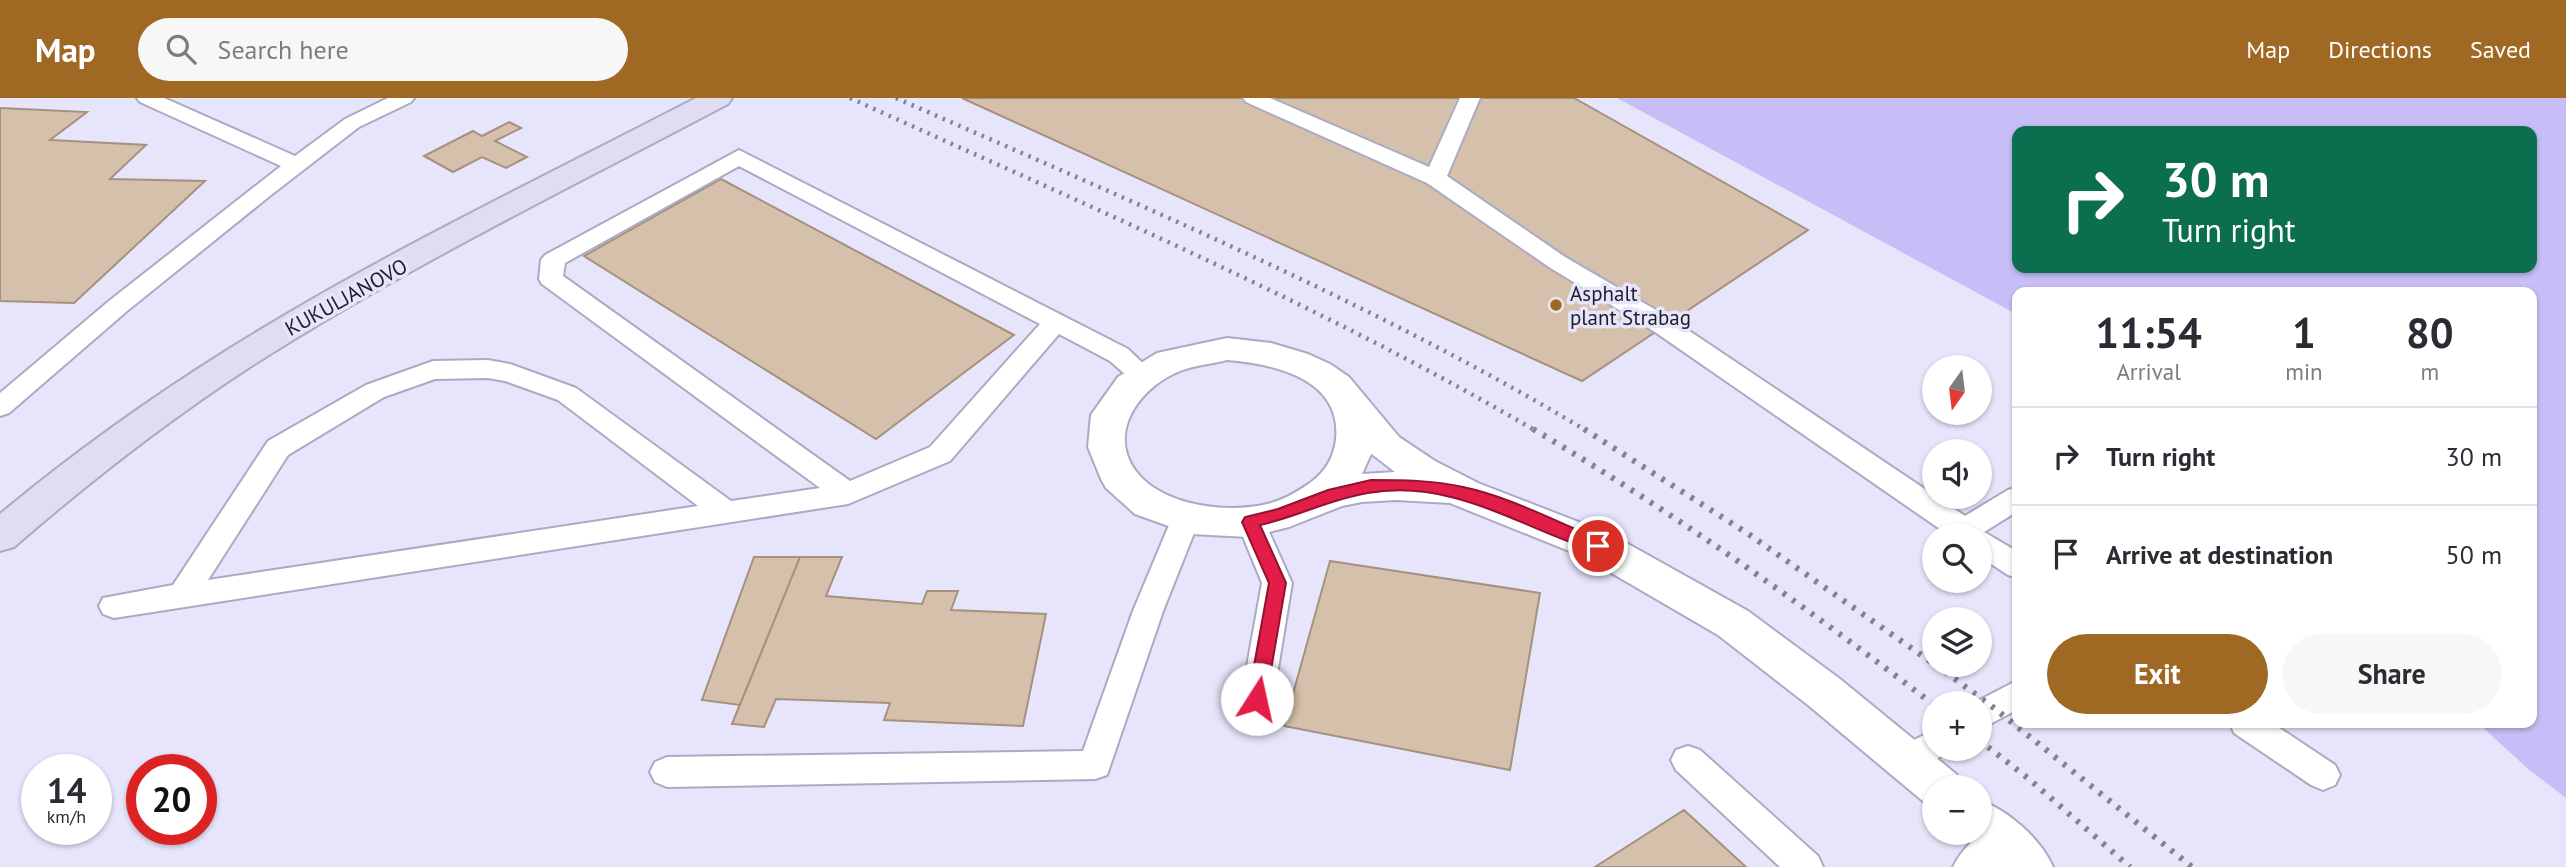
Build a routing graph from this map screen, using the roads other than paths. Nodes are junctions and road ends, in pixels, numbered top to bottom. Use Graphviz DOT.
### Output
graph roads {
  1 [pos="147,98"];
  2 [pos="404,98"];
  3 [pos="718,98"];
  4 [pos="1253,98"];
  5 [pos="1470,98"];
  6 [pos="297,165"];
  7 [pos="1435,178"];
  8 [pos="1056,322"];
  9 [pos="1143,376"];
  10 [pos="1349,405"];
  11 [pos="0,407"];
  12 [pos="1464,493"];
  13 [pos="848,494"];
  14 [pos="2012,503"];
  15 [pos="1296,509"];
  16 [pos="724,512"];
  17 [pos="1186,518"];
  18 [pos="1251,522"];
  19 [pos="1953,523"];
  20 [pos="1988,523"];
  21 [pos="0,536"];
  22 [pos="1992,549"];
  23 [pos="2012,563"];
  24 [pos="183,595"];
  25 [pos="114,606"];
  26 [pos="2012,697"];
  27 [pos="1257,699"];
  28 [pos="1992,708"];
  29 [pos="2253,728"];
  30 [pos="1920,752"];
  31 [pos="1688,760"];
  32 [pos="667,772"];
  33 [pos="1933,775"];
  34 [pos="2323,775"];
  35 [pos="1805,867"];
  1 -- 6 [label="lane"];
  2 -- 6 [label="lane"];
  3 -- 21 [label="main road, KUKULJANOVO"];
  4 -- 7 [label="lane"];
  5 -- 7 [label="lane"];
  6 -- 11 [label="lane"];
  7 -- 19 [label="lane"];
  8 -- 9 [label="lane"];
  8 -- 13 [label="lane"];
  8 -- 13 [label="lane"];
  9 -- 10 [label="street"];
  9 -- 17 [label="street"];
  10 -- 12 [label="street"];
  10 -- 15 [label="street"];
  12 -- 15 [label="street"];
  12 -- 30 [label="street"];
  13 -- 16 [label="lane"];
  14 -- 20 [label="lane"];
  15 -- 18 [label="street"];
  16 -- 24 [label="lane"];
  16 -- 24 [label="lane"];
  17 -- 18 [label="street"];
  17 -- 32 [label="lane"];
  18 -- 27 [label="lane"];
  22 -- 23 [label="lane"];
  24 -- 25 [label="lane"];
  26 -- 28 [label="lane"];
  29 -- 34 [label="lane"];
  30 -- 33 [label="street"];
  31 -- 35 [label="lane"];
}
